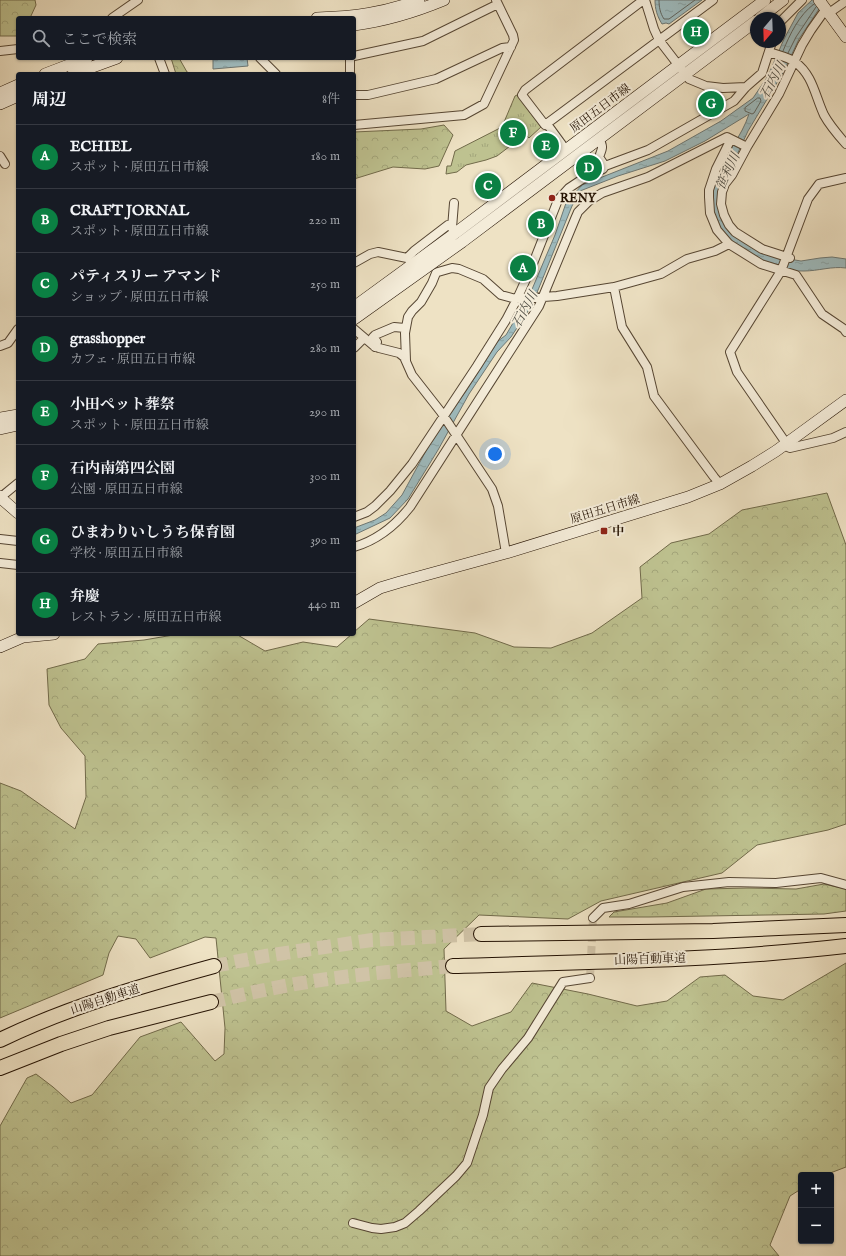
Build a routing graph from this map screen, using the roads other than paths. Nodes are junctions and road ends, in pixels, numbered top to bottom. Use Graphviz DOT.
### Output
graph roads {
  1 [pos="138,0"];
  2 [pos="419,0"];
  3 [pos="444,0"];
  4 [pos="645,0"];
  5 [pos="713,0"];
  6 [pos="765,0"];
  7 [pos="783,0"];
  8 [pos="802,0"];
  9 [pos="846,1"];
  10 [pos="497,2"];
  11 [pos="830,5"];
  12 [pos="768,12"];
  13 [pos="115,16"];
  14 [pos="348,16"];
  15 [pos="786,16"];
  16 [pos="356,25"];
  17 [pos="750,25"];
  18 [pos="846,37"];
  19 [pos="659,40"];
  20 [pos="511,47"];
  21 [pos="771,48"];
  22 [pos="16,49"];
  23 [pos="0,51"];
  24 [pos="771,52"];
  25 [pos="356,56"];
  26 [pos="82,60"];
  27 [pos="112,60"];
  28 [pos="160,60"];
  29 [pos="264,60"];
  30 [pos="350,60"];
  31 [pos="794,61"];
  32 [pos="682,70"];
  33 [pos="50,72"];
  34 [pos="78,72"];
  35 [pos="163,72"];
  36 [pos="274,72"];
  37 [pos="350,72"];
  38 [pos="16,86"];
  39 [pos="746,87"];
  40 [pos="0,92"];
  41 [pos="356,95"];
  42 [pos="16,97"];
  43 [pos="0,104"];
  44 [pos="547,124"];
  45 [pos="356,125"];
  46 [pos="599,139"];
  47 [pos="732,139"];
  48 [pos="846,144"];
  49 [pos="746,146"];
  50 [pos="566,150"];
  51 [pos="0,156"];
  52 [pos="5,164"];
  53 [pos="605,166"];
  54 [pos="846,178"];
  55 [pos="454,203"];
  56 [pos="453,228"];
  57 [pos="462,242"];
  58 [pos="729,244"];
  59 [pos="788,258"];
  60 [pos="450,259"];
  61 [pos="410,261"];
  62 [pos="356,262"];
  63 [pos="453,268"];
  64 [pos="781,270"];
  65 [pos="614,287"];
  66 [pos="541,298"];
  67 [pos="517,299"];
  68 [pos="356,305"];
  69 [pos="356,318"];
  70 [pos="405,328"];
  71 [pos="356,331"];
  72 [pos="16,332"];
  73 [pos="846,332"];
  74 [pos="364,338"];
  75 [pos="0,346"];
  76 [pos="356,346"];
  77 [pos="375,347"];
  78 [pos="406,361"];
  79 [pos="846,400"];
  80 [pos="16,415"];
  81 [pos="444,417"];
  82 [pos="0,418"];
  83 [pos="16,426"];
  84 [pos="0,429"];
  85 [pos="846,432"];
  86 [pos="456,434"];
  87 [pos="785,444"];
  88 [pos="16,484"];
  89 [pos="720,484"];
  90 [pos="0,496"];
  91 [pos="16,511"];
  92 [pos="356,517"];
  93 [pos="0,539"];
  94 [pos="16,542"];
  95 [pos="356,546"];
  96 [pos="506,553"];
  97 [pos="0,563"];
  98 [pos="16,565"];
  99 [pos="356,602"];
  100 [pos="22,636"];
  101 [pos="0,647"];
  102 [pos="846,886"];
  103 [pos="593,918"];
  104 [pos="846,925"];
  105 [pos="481,934"];
  106 [pos="846,946"];
  107 [pos="214,966"];
  108 [pos="453,966"];
  109 [pos="590,978"];
  110 [pos="211,1002"];
  111 [pos="0,1040"];
  112 [pos="0,1068"];
  113 [pos="353,1223"];
  1 -- 13 [label="street"];
  2 -- 14 [label="main road"];
  3 -- 16 [label="main road"];
  4 -- 19 [label="street"];
  4 -- 44 [label="street"];
  5 -- 19 [label="street"];
  6 -- 32 [label="main road, 原田五日市線"];
  7 -- 12 [label="main road"];
  8 -- 15 [label="street"];
  9 -- 11 [label="street"];
  10 -- 20 [label="street"];
  10 -- 25 [label="street"];
  11 -- 18 [label="main road"];
  11 -- 31 [label="street"];
  17 -- 32 [label="main road, 原田五日市線"];
  19 -- 32 [label="street"];
  19 -- 44 [label="street"];
  20 -- 41 [label="street"];
  20 -- 45 [label="street"];
  21 -- 24 [label="street"];
  22 -- 23 [label="street"];
  24 -- 31 [label="street"];
  24 -- 39 [label="street"];
  26 -- 33 [label="main road"];
  27 -- 34 [label="main road"];
  28 -- 35 [label="street"];
  29 -- 36 [label="street"];
  30 -- 37 [label="street"];
  31 -- 48 [label="street"];
  31 -- 49 [label="street"];
  32 -- 39 [label="street"];
  32 -- 46 [label="main road, 原田五日市線"];
  32 -- 50 [label="main road, 原田五日市線"];
  38 -- 40 [label="main road"];
  39 -- 53 [label="street"];
  42 -- 43 [label="main road"];
  44 -- 50 [label="street"];
  46 -- 53 [label="street"];
  46 -- 57 [label="main road, 原田五日市線"];
  47 -- 49 [label="street"];
  47 -- 58 [label="street"];
  47 -- 66 [label="street"];
  49 -- 59 [label="street"];
  50 -- 56 [label="main road, 原田五日市線"];
  51 -- 52 [label="street"];
  53 -- 67 [label="street"];
  54 -- 59 [label="street"];
  55 -- 56 [label="street"];
  56 -- 57 [label="street"];
  56 -- 61 [label="main road, 原田五日市線"];
  56 -- 61 [label="street"];
  57 -- 69 [label="main road, 原田五日市線"];
  58 -- 64 [label="street"];
  58 -- 65 [label="street"];
  59 -- 64 [label="street"];
  60 -- 63 [label="street"];
  61 -- 62 [label="street"];
  61 -- 68 [label="main road, 原田五日市線"];
  63 -- 67 [label="street"];
  63 -- 70 [label="street"];
  64 -- 73 [label="street"];
  64 -- 87 [label="street"];
  65 -- 66 [label="street"];
  65 -- 89 [label="street"];
  66 -- 67 [label="street"];
  66 -- 86 [label="street"];
  67 -- 81 [label="street"];
  70 -- 77 [label="street"];
  70 -- 78 [label="street"];
  71 -- 74 [label="street"];
  72 -- 75 [label="street"];
  74 -- 76 [label="street"];
  74 -- 77 [label="street"];
  77 -- 78 [label="street"];
  78 -- 81 [label="street"];
  79 -- 87 [label="main road, 原田五日市線"];
  80 -- 82 [label="main road"];
  81 -- 86 [label="street"];
  81 -- 92 [label="street"];
  83 -- 84 [label="main road"];
  85 -- 87 [label="street"];
  86 -- 95 [label="street"];
  86 -- 96 [label="street"];
  87 -- 89 [label="main road, 原田五日市線"];
  88 -- 90 [label="street"];
  89 -- 96 [label="main road, 原田五日市線"];
  90 -- 91 [label="main road"];
  93 -- 94 [label="street"];
  96 -- 99 [label="main road, 原田五日市線"];
  97 -- 98 [label="street"];
  100 -- 101 [label="main road"];
  102 -- 103 [label="street"];
  104 -- 105 [label="highway"];
  106 -- 108 [label="highway, 山陽自動車道"];
  107 -- 111 [label="highway, 山陽自動車道"];
  109 -- 113 [label="street"];
  110 -- 112 [label="highway"];
}
